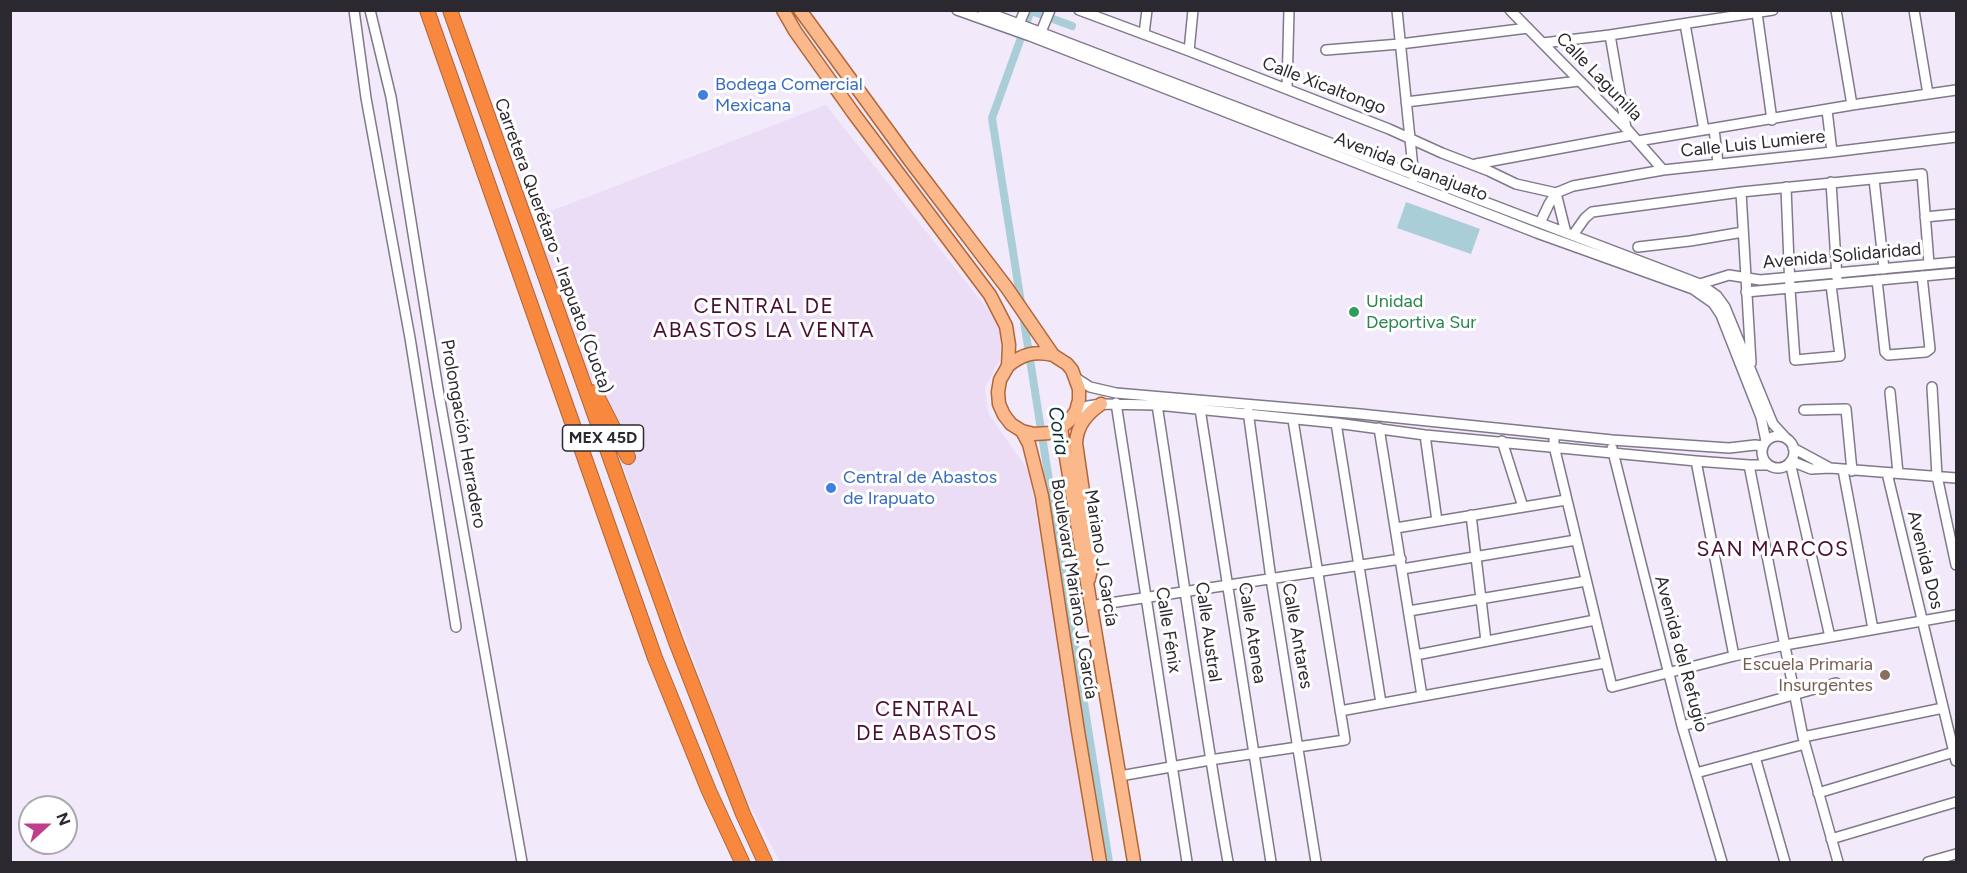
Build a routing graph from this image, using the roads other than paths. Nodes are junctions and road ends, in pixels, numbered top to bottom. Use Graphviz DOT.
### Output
graph roads {
  1 [pos="354,10"];
  2 [pos="370,10"];
  3 [pos="427,10"];
  4 [pos="450,10"];
  5 [pos="783,10"];
  6 [pos="800,10"];
  7 [pos="957,10"];
  8 [pos="981,10"];
  9 [pos="1050,10"];
  10 [pos="1079,10"];
  11 [pos="1147,10"];
  12 [pos="1193,10"];
  13 [pos="1289,10"];
  14 [pos="1396,10"];
  15 [pos="1510,10"];
  16 [pos="1773,10"];
  17 [pos="1836,10"];
  18 [pos="1914,10"];
  19 [pos="1757,13"];
  20 [pos="1021,21"];
  21 [pos="1685,24"];
  22 [pos="1528,28"];
  23 [pos="1039,31"];
  24 [pos="1144,34"];
  25 [pos="1610,35"];
  26 [pos="1543,43"];
  27 [pos="1400,44"];
  28 [pos="1326,50"];
  29 [pos="1189,51"];
  30 [pos="1579,81"];
  31 [pos="1287,89"];
  32 [pos="1956,90"];
  33 [pos="1928,94"];
  34 [pos="1406,102"];
  35 [pos="1852,105"];
  36 [pos="1827,110"];
  37 [pos="1772,120"];
  38 [pos="1709,130"];
  39 [pos="1632,134"];
  40 [pos="1410,137"];
  41 [pos="1956,137"];
  42 [pos="1832,152"];
  43 [pos="1718,163"];
  44 [pos="1474,164"];
  45 [pos="1663,170"];
  46 [pos="1414,175"];
  47 [pos="1874,179"];
  48 [pos="1830,182"];
  49 [pos="1415,186"];
  50 [pos="1786,187"];
  51 [pos="1741,192"];
  52 [pos="1556,194"];
  53 [pos="1956,214"];
  54 [pos="1925,217"];
  55 [pos="1540,223"];
  56 [pos="1743,232"];
  57 [pos="1570,234"];
  58 [pos="1638,247"];
  59 [pos="1956,262"];
  60 [pos="1929,264"];
  61 [pos="1900,267"];
  62 [pos="1884,269"];
  63 [pos="1837,273"];
  64 [pos="1956,273"];
  65 [pos="1922,276"];
  66 [pos="1745,278"];
  67 [pos="1790,278"];
  68 [pos="1902,278"];
  69 [pos="1720,279"];
  70 [pos="1877,280"];
  71 [pos="1700,284"];
  72 [pos="1834,285"];
  73 [pos="1790,289"];
  74 [pos="1746,292"];
  75 [pos="1709,294"];
  76 [pos="561,322"];
  77 [pos="1047,354"];
  78 [pos="1013,362"];
  79 [pos="1751,370"];
  80 [pos="1076,378"];
  81 [pos="1932,387"];
  82 [pos="1890,392"];
  83 [pos="1116,403"];
  84 [pos="1101,404"];
  85 [pos="1157,405"];
  86 [pos="1200,409"];
  87 [pos="1248,410"];
  88 [pos="1804,410"];
  89 [pos="1076,411"];
  90 [pos="1293,420"];
  91 [pos="1336,423"];
  92 [pos="1378,428"];
  93 [pos="1522,430"];
  94 [pos="1055,431"];
  95 [pos="1028,433"];
  96 [pos="1554,434"];
  97 [pos="1425,435"];
  98 [pos="1785,437"];
  99 [pos="1612,440"];
  100 [pos="1502,441"];
  101 [pos="1521,444"];
  102 [pos="1764,444"];
  103 [pos="1554,446"];
  104 [pos="1793,448"];
  105 [pos="1612,453"];
  106 [pos="628,457"];
  107 [pos="1696,461"];
  108 [pos="1791,461"];
  109 [pos="1749,465"];
  110 [pos="1768,465"];
  111 [pos="1830,468"];
  112 [pos="1848,470"];
  113 [pos="1887,473"];
  114 [pos="1898,473"];
  115 [pos="1937,476"];
  116 [pos="1956,478"];
  117 [pos="1566,500"];
  118 [pos="1523,507"];
  119 [pos="1471,515"];
  120 [pos="1437,521"];
  121 [pos="1396,528"];
  122 [pos="1576,540"];
  123 [pos="1477,556"];
  124 [pos="1401,559"];
  125 [pos="1956,565"];
  126 [pos="1358,566"];
  127 [pos="1402,569"];
  128 [pos="1318,572"];
  129 [pos="1271,579"];
  130 [pos="1586,581"];
  131 [pos="1228,585"];
  132 [pos="1087,589"];
  133 [pos="1186,592"];
  134 [pos="1146,598"];
  135 [pos="1481,598"];
  136 [pos="1090,606"];
  137 [pos="1409,611"];
  138 [pos="1956,615"];
  139 [pos="1595,620"];
  140 [pos="1923,622"];
  141 [pos="456,627"];
  142 [pos="1873,630"];
  143 [pos="1830,637"];
  144 [pos="1486,641"];
  145 [pos="1785,645"];
  146 [pos="1416,655"];
  147 [pos="1734,656"];
  148 [pos="1605,663"];
  149 [pos="1668,673"];
  150 [pos="1836,683"];
  151 [pos="1794,693"];
  152 [pos="1422,696"];
  153 [pos="1382,703"];
  154 [pos="1942,708"];
  155 [pos="1340,711"];
  156 [pos="1682,726"];
  157 [pos="1804,740"];
  158 [pos="1299,748"];
  159 [pos="1255,754"];
  160 [pos="1755,757"];
  161 [pos="1955,757"];
  162 [pos="1210,760"];
  163 [pos="1172,766"];
  164 [pos="1696,773"];
  165 [pos="1120,776"];
  166 [pos="1818,793"];
  167 [pos="1956,802"];
  168 [pos="1831,839"];
  169 [pos="1956,854"];
  170 [pos="522,862"];
  171 [pos="742,862"];
  172 [pos="765,862"];
  173 [pos="1100,862"];
  174 [pos="1134,862"];
  175 [pos="1187,862"];
  176 [pos="1228,862"];
  177 [pos="1271,862"];
  178 [pos="1316,862"];
  179 [pos="1722,862"];
  180 [pos="1785,862"];
  181 [pos="1838,862"];
  182 [pos="1934,862"];
  1 -- 141 [label="street"];
  2 -- 170 [label="street, Prolongación Herradero"];
  3 -- 171 [label="highway, MEX 45D"];
  4 -- 76 [label="highway, Carretera Querétaro - Irapuato (Cuota) / MEX 45D"];
  5 -- 78 [label="main road, Boulevard Mariano J. García"];
  6 -- 77 [label="main road"];
  7 -- 20 [label="street, Avenida Guanajuato"];
  8 -- 20 [label="street, Avenida Guanajuato"];
  9 -- 23 [label="street"];
  10 -- 24 [label="street, Calle Xicaltongo"];
  11 -- 24 [label="street"];
  12 -- 29 [label="street"];
  13 -- 31 [label="street"];
  14 -- 27 [label="street"];
  15 -- 22 [label="street, Calle Lagunilla"];
  16 -- 19 [label="street"];
  17 -- 35 [label="street"];
  18 -- 33 [label="street"];
  19 -- 21 [label="street"];
  19 -- 37 [label="street"];
  20 -- 23 [label="street, Avenida Guanajuato"];
  21 -- 25 [label="street"];
  21 -- 38 [label="street"];
  22 -- 26 [label="street, Calle Lagunilla"];
  22 -- 27 [label="street"];
  23 -- 46 [label="street, Avenida Guanajuato"];
  23 -- 49 [label="street, Avenida Guanajuato"];
  24 -- 29 [label="street, Calle Xicaltongo"];
  25 -- 26 [label="street"];
  25 -- 39 [label="street"];
  26 -- 30 [label="street, Calle Lagunilla"];
  27 -- 28 [label="street"];
  27 -- 34 [label="street"];
  29 -- 31 [label="street, Calle Xicaltongo"];
  30 -- 34 [label="street"];
  30 -- 39 [label="street, Calle Lagunilla"];
  31 -- 40 [label="street, Calle Xicaltongo"];
  32 -- 33 [label="street"];
  33 -- 35 [label="street"];
  34 -- 40 [label="street"];
  35 -- 36 [label="street"];
  36 -- 37 [label="street"];
  36 -- 42 [label="street"];
  37 -- 38 [label="street"];
  38 -- 39 [label="street"];
  38 -- 43 [label="street"];
  39 -- 44 [label="street"];
  39 -- 45 [label="street, Calle Lagunilla"];
  40 -- 44 [label="street, Calle Xicaltongo"];
  40 -- 46 [label="street"];
  41 -- 42 [label="street, Calle Luis Lumiere"];
  42 -- 43 [label="street, Calle Luis Lumiere"];
  43 -- 45 [label="street, Calle Luis Lumiere"];
  44 -- 52 [label="street, Calle Xicaltongo"];
  45 -- 52 [label="street, Calle Luis Lumiere"];
  46 -- 49 [label="street"];
  46 -- 55 [label="street, Avenida Guanajuato"];
  47 -- 48 [label="street"];
  47 -- 54 [label="street"];
  47 -- 62 [label="street"];
  48 -- 50 [label="street"];
  48 -- 63 [label="street"];
  49 -- 75 [label="street, Avenida Guanajuato"];
  50 -- 51 [label="street"];
  50 -- 67 [label="street"];
  51 -- 56 [label="street"];
  51 -- 57 [label="street"];
  52 -- 55 [label="street"];
  52 -- 57 [label="street"];
  53 -- 54 [label="street"];
  54 -- 60 [label="street"];
  55 -- 57 [label="street, Avenida Guanajuato"];
  56 -- 58 [label="street"];
  56 -- 66 [label="street"];
  57 -- 71 [label="street, Avenida Guanajuato"];
  59 -- 60 [label="street, Avenida Solidaridad"];
  60 -- 61 [label="street, Avenida Solidaridad"];
  61 -- 62 [label="street, Avenida Solidaridad"];
  61 -- 68 [label="street"];
  62 -- 63 [label="street, Avenida Solidaridad"];
  63 -- 67 [label="street, Avenida Solidaridad"];
  63 -- 72 [label="street"];
  64 -- 65 [label="street, Avenida Solidaridad"];
  65 -- 68 [label="street, Avenida Solidaridad"];
  65 -- 70 [label="street"];
  66 -- 67 [label="street, Avenida Solidaridad"];
  66 -- 69 [label="street, Avenida Solidaridad"];
  66 -- 74 [label="street"];
  67 -- 73 [label="street"];
  68 -- 70 [label="street, Avenida Solidaridad"];
  69 -- 71 [label="street, Avenida Solidaridad"];
  69 -- 75 [label="street"];
  70 -- 72 [label="street, Avenida Solidaridad"];
  71 -- 75 [label="street, Avenida Guanajuato"];
  72 -- 73 [label="street, Avenida Solidaridad"];
  72 -- 73 [label="street"];
  73 -- 74 [label="street, Avenida Solidaridad"];
  74 -- 79 [label="street"];
  75 -- 79 [label="street, Avenida Guanajuato"];
  75 -- 102 [label="street, Avenida Guanajuato"];
  76 -- 106 [label="highway"];
  76 -- 172 [label="highway, Carretera Querétaro - Irapuato (Cuota) / MEX 45D"];
  77 -- 78 [label="main road"];
  77 -- 80 [label="main road"];
  78 -- 95 [label="main road, Boulevard Mariano J. García"];
  79 -- 98 [label="street, Avenida Guanajuato"];
  80 -- 87 [label="street"];
  80 -- 89 [label="main road"];
  81 -- 115 [label="street"];
  82 -- 114 [label="street"];
  83 -- 84 [label="street"];
  83 -- 85 [label="street"];
  83 -- 134 [label="street, Calle Fénix"];
  84 -- 89 [label="street"];
  84 -- 132 [label="main road"];
  85 -- 86 [label="street"];
  85 -- 133 [label="street, Calle Austral"];
  86 -- 87 [label="street"];
  86 -- 131 [label="street, Calle Atenea"];
  87 -- 90 [label="street"];
  87 -- 93 [label="street"];
  87 -- 129 [label="street, Calle Antares"];
  88 -- 112 [label="street"];
  89 -- 94 [label="main road"];
  90 -- 91 [label="street"];
  90 -- 128 [label="street"];
  91 -- 92 [label="street"];
  91 -- 126 [label="street"];
  92 -- 97 [label="street"];
  92 -- 121 [label="street"];
  93 -- 96 [label="street"];
  93 -- 101 [label="street"];
  94 -- 95 [label="main road"];
  94 -- 132 [label="main road, Mariano J. García"];
  95 -- 173 [label="main road, Boulevard Mariano J. García"];
  96 -- 99 [label="street"];
  96 -- 103 [label="street"];
  97 -- 100 [label="street"];
  97 -- 120 [label="street"];
  98 -- 102 [label="street"];
  98 -- 104 [label="street"];
  99 -- 102 [label="street"];
  99 -- 105 [label="street, Avenida del Refugio"];
  100 -- 101 [label="street"];
  100 -- 118 [label="street"];
  101 -- 103 [label="street"];
  102 -- 110 [label="street"];
  103 -- 105 [label="street"];
  103 -- 117 [label="street"];
  104 -- 108 [label="street"];
  104 -- 111 [label="street"];
  105 -- 107 [label="street"];
  105 -- 149 [label="street, Avenida del Refugio"];
  107 -- 109 [label="street"];
  107 -- 147 [label="street"];
  108 -- 110 [label="street"];
  108 -- 111 [label="street"];
  108 -- 143 [label="street"];
  109 -- 110 [label="street"];
  109 -- 145 [label="street"];
  111 -- 112 [label="street"];
  112 -- 113 [label="street"];
  112 -- 142 [label="street"];
  113 -- 114 [label="street"];
  113 -- 140 [label="street, Avenida Dos"];
  114 -- 115 [label="street"];
  115 -- 116 [label="street"];
  115 -- 125 [label="street"];
  117 -- 118 [label="street"];
  117 -- 122 [label="street"];
  118 -- 119 [label="street"];
  119 -- 120 [label="street"];
  119 -- 123 [label="street"];
  120 -- 121 [label="street"];
  121 -- 124 [label="street"];
  122 -- 123 [label="street"];
  122 -- 130 [label="street"];
  123 -- 127 [label="street"];
  123 -- 135 [label="street"];
  124 -- 126 [label="street"];
  124 -- 127 [label="street"];
  126 -- 128 [label="street"];
  126 -- 153 [label="street"];
  127 -- 137 [label="street"];
  128 -- 129 [label="street"];
  128 -- 155 [label="street"];
  129 -- 131 [label="street"];
  129 -- 158 [label="street, Calle Antares"];
  130 -- 135 [label="street"];
  130 -- 139 [label="street"];
  131 -- 133 [label="street"];
  131 -- 159 [label="street, Calle Atenea"];
  132 -- 136 [label="main road, Mariano J. García"];
  133 -- 134 [label="street"];
  133 -- 162 [label="street, Calle Austral"];
  134 -- 136 [label="street"];
  134 -- 163 [label="street, Calle Fénix"];
  135 -- 137 [label="street"];
  135 -- 144 [label="street"];
  136 -- 165 [label="main road, Mariano J. García"];
  137 -- 146 [label="street"];
  138 -- 140 [label="street"];
  139 -- 144 [label="street"];
  139 -- 148 [label="street"];
  140 -- 142 [label="street"];
  140 -- 154 [label="street, Avenida Dos"];
  142 -- 143 [label="street"];
  143 -- 145 [label="street"];
  144 -- 146 [label="street"];
  145 -- 147 [label="street"];
  145 -- 151 [label="street"];
  146 -- 152 [label="street"];
  147 -- 149 [label="street"];
  148 -- 149 [label="street"];
  148 -- 152 [label="street"];
  149 -- 156 [label="street, Avenida del Refugio"];
  150 -- 151 [label="street"];
  151 -- 156 [label="street"];
  151 -- 157 [label="street"];
  152 -- 153 [label="street"];
  153 -- 155 [label="street"];
  154 -- 157 [label="street"];
  154 -- 161 [label="street, Avenida Dos"];
  155 -- 158 [label="street"];
  156 -- 164 [label="street, Avenida del Refugio"];
  157 -- 160 [label="street"];
  157 -- 166 [label="street"];
  158 -- 159 [label="street"];
  158 -- 178 [label="street, Calle Antares"];
  159 -- 162 [label="street"];
  159 -- 177 [label="street, Calle Atenea"];
  160 -- 164 [label="street"];
  160 -- 180 [label="street"];
  161 -- 166 [label="street"];
  162 -- 163 [label="street"];
  162 -- 176 [label="street, Calle Austral"];
  163 -- 165 [label="street"];
  163 -- 175 [label="street, Calle Fénix"];
  164 -- 179 [label="street, Avenida del Refugio"];
  165 -- 174 [label="main road, Mariano J. García"];
  166 -- 168 [label="street"];
  167 -- 168 [label="street"];
  168 -- 181 [label="street"];
  169 -- 182 [label="street"];
}
